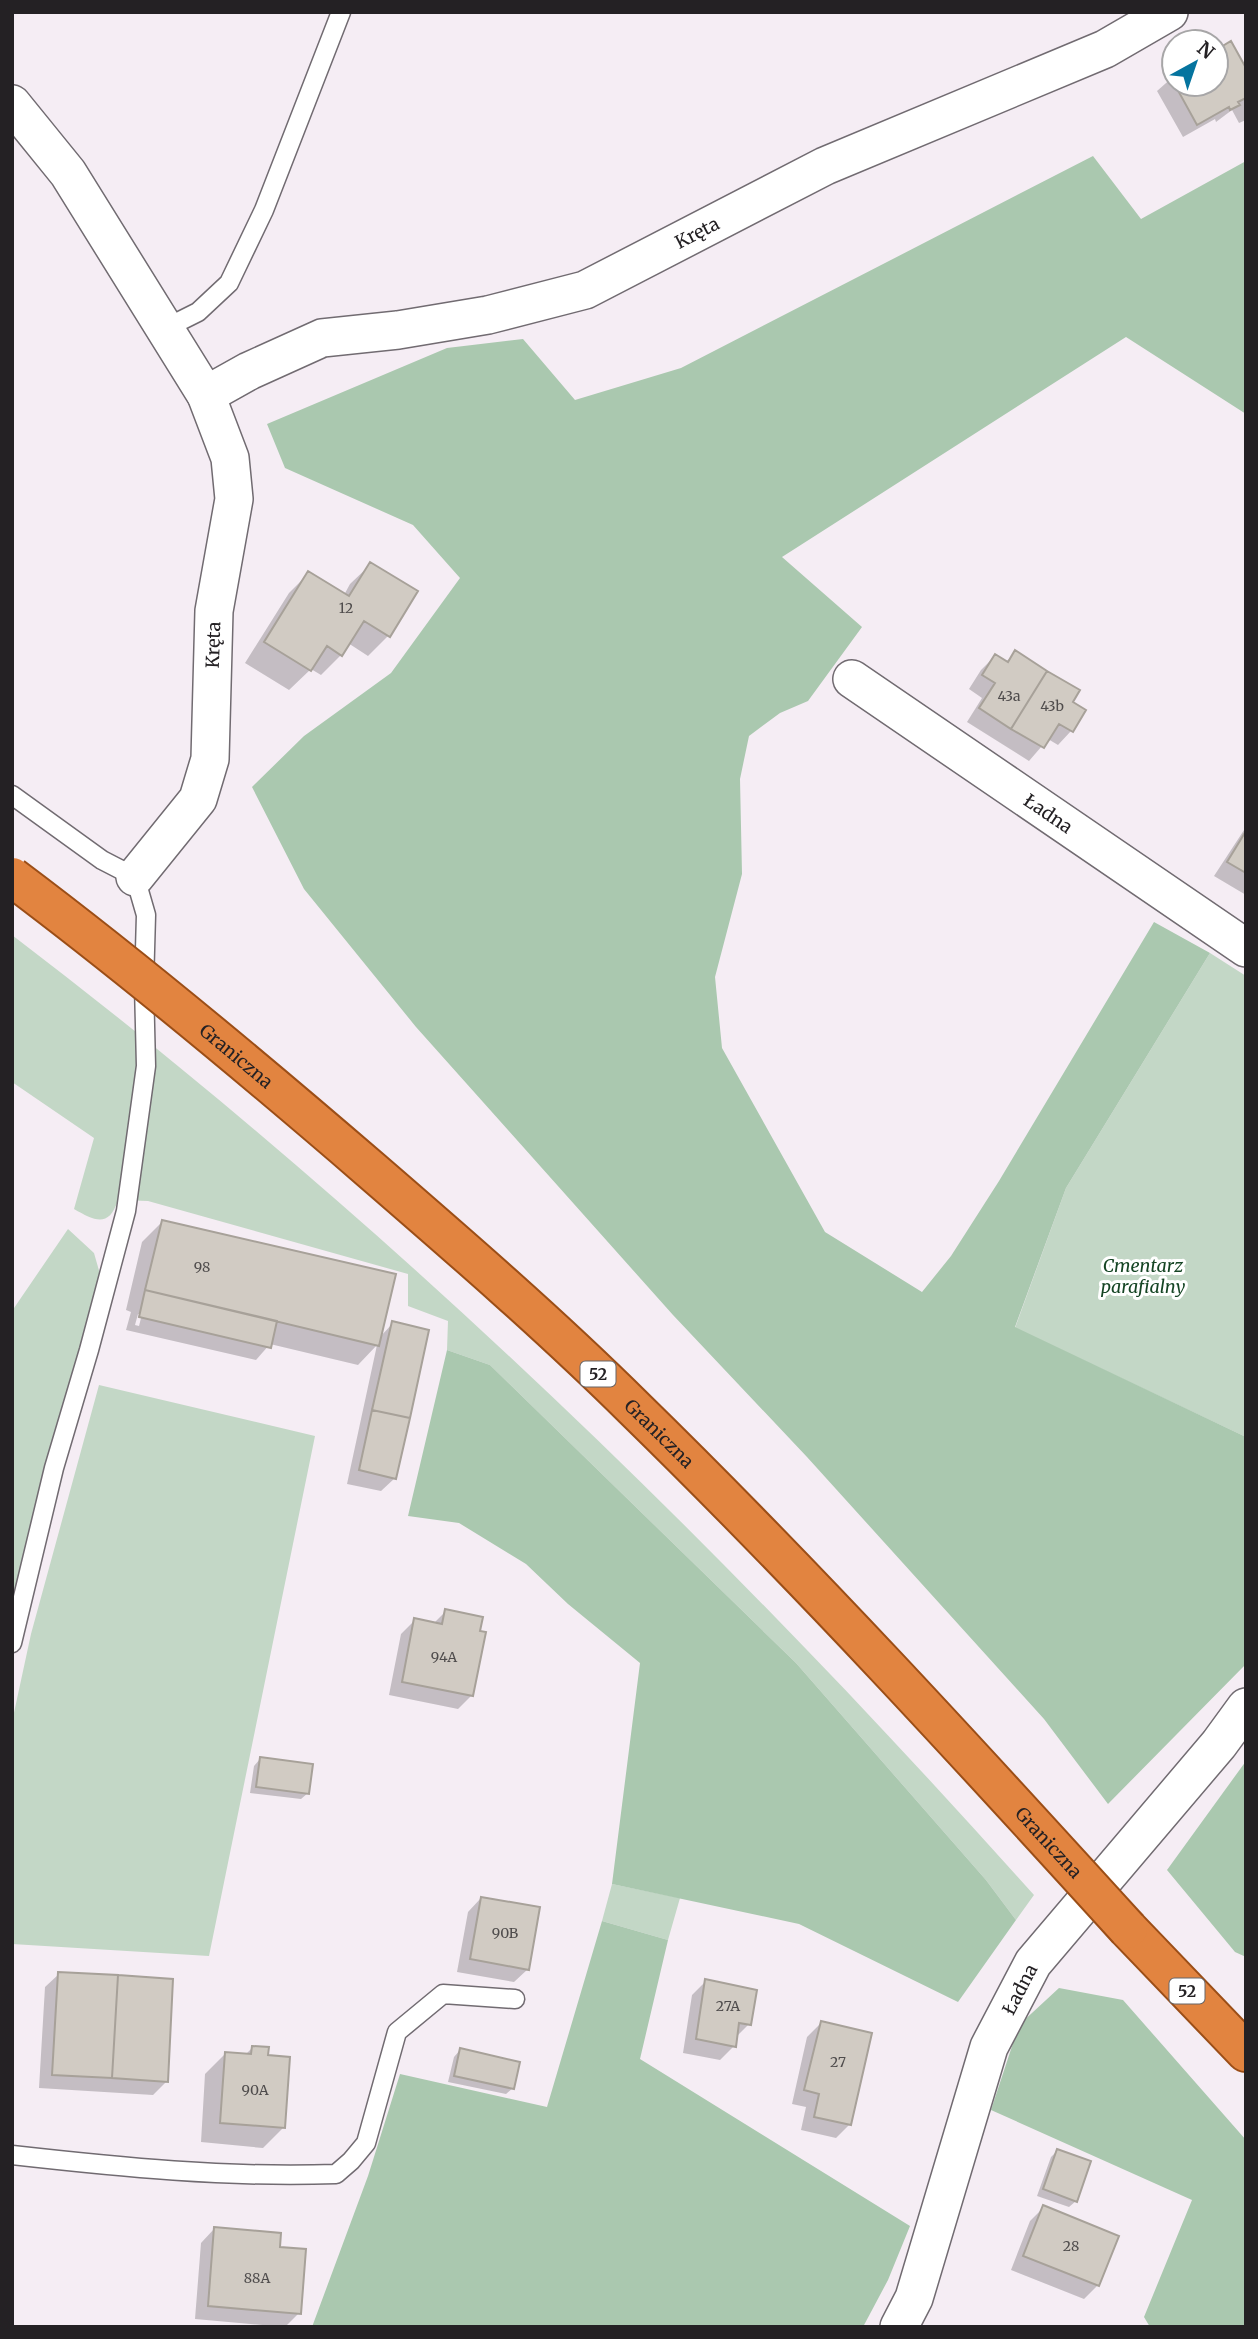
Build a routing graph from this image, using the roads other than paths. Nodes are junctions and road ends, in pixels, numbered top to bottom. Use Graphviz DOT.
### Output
graph roads {
  1 [pos="341,12"];
  2 [pos="1169,12"];
  3 [pos="12,104"];
  4 [pos="164,328"];
  5 [pos="206,395"];
  6 [pos="852,679"];
  7 [pos="12,794"];
  8 [pos="12,877"];
  9 [pos="135,877"];
  10 [pos="1246,948"];
  11 [pos="12,1643"];
  12 [pos="1246,1707"];
  13 [pos="515,1999"];
  14 [pos="1246,2052"];
  15 [pos="12,2154"];
  16 [pos="899,2327"];
  1 -- 4 [label="lane"];
  2 -- 5 [label="street, Kręta"];
  3 -- 4 [label="street, Kręta"];
  4 -- 5 [label="street, Kręta"];
  5 -- 9 [label="street, Kręta"];
  6 -- 10 [label="street, Ładna"];
  7 -- 9 [label="lane"];
  8 -- 14 [label="highway, Graniczna / 52, bridge"];
  9 -- 11 [label="lane"];
  12 -- 16 [label="street, Ładna"];
  13 -- 15 [label="lane"];
}
